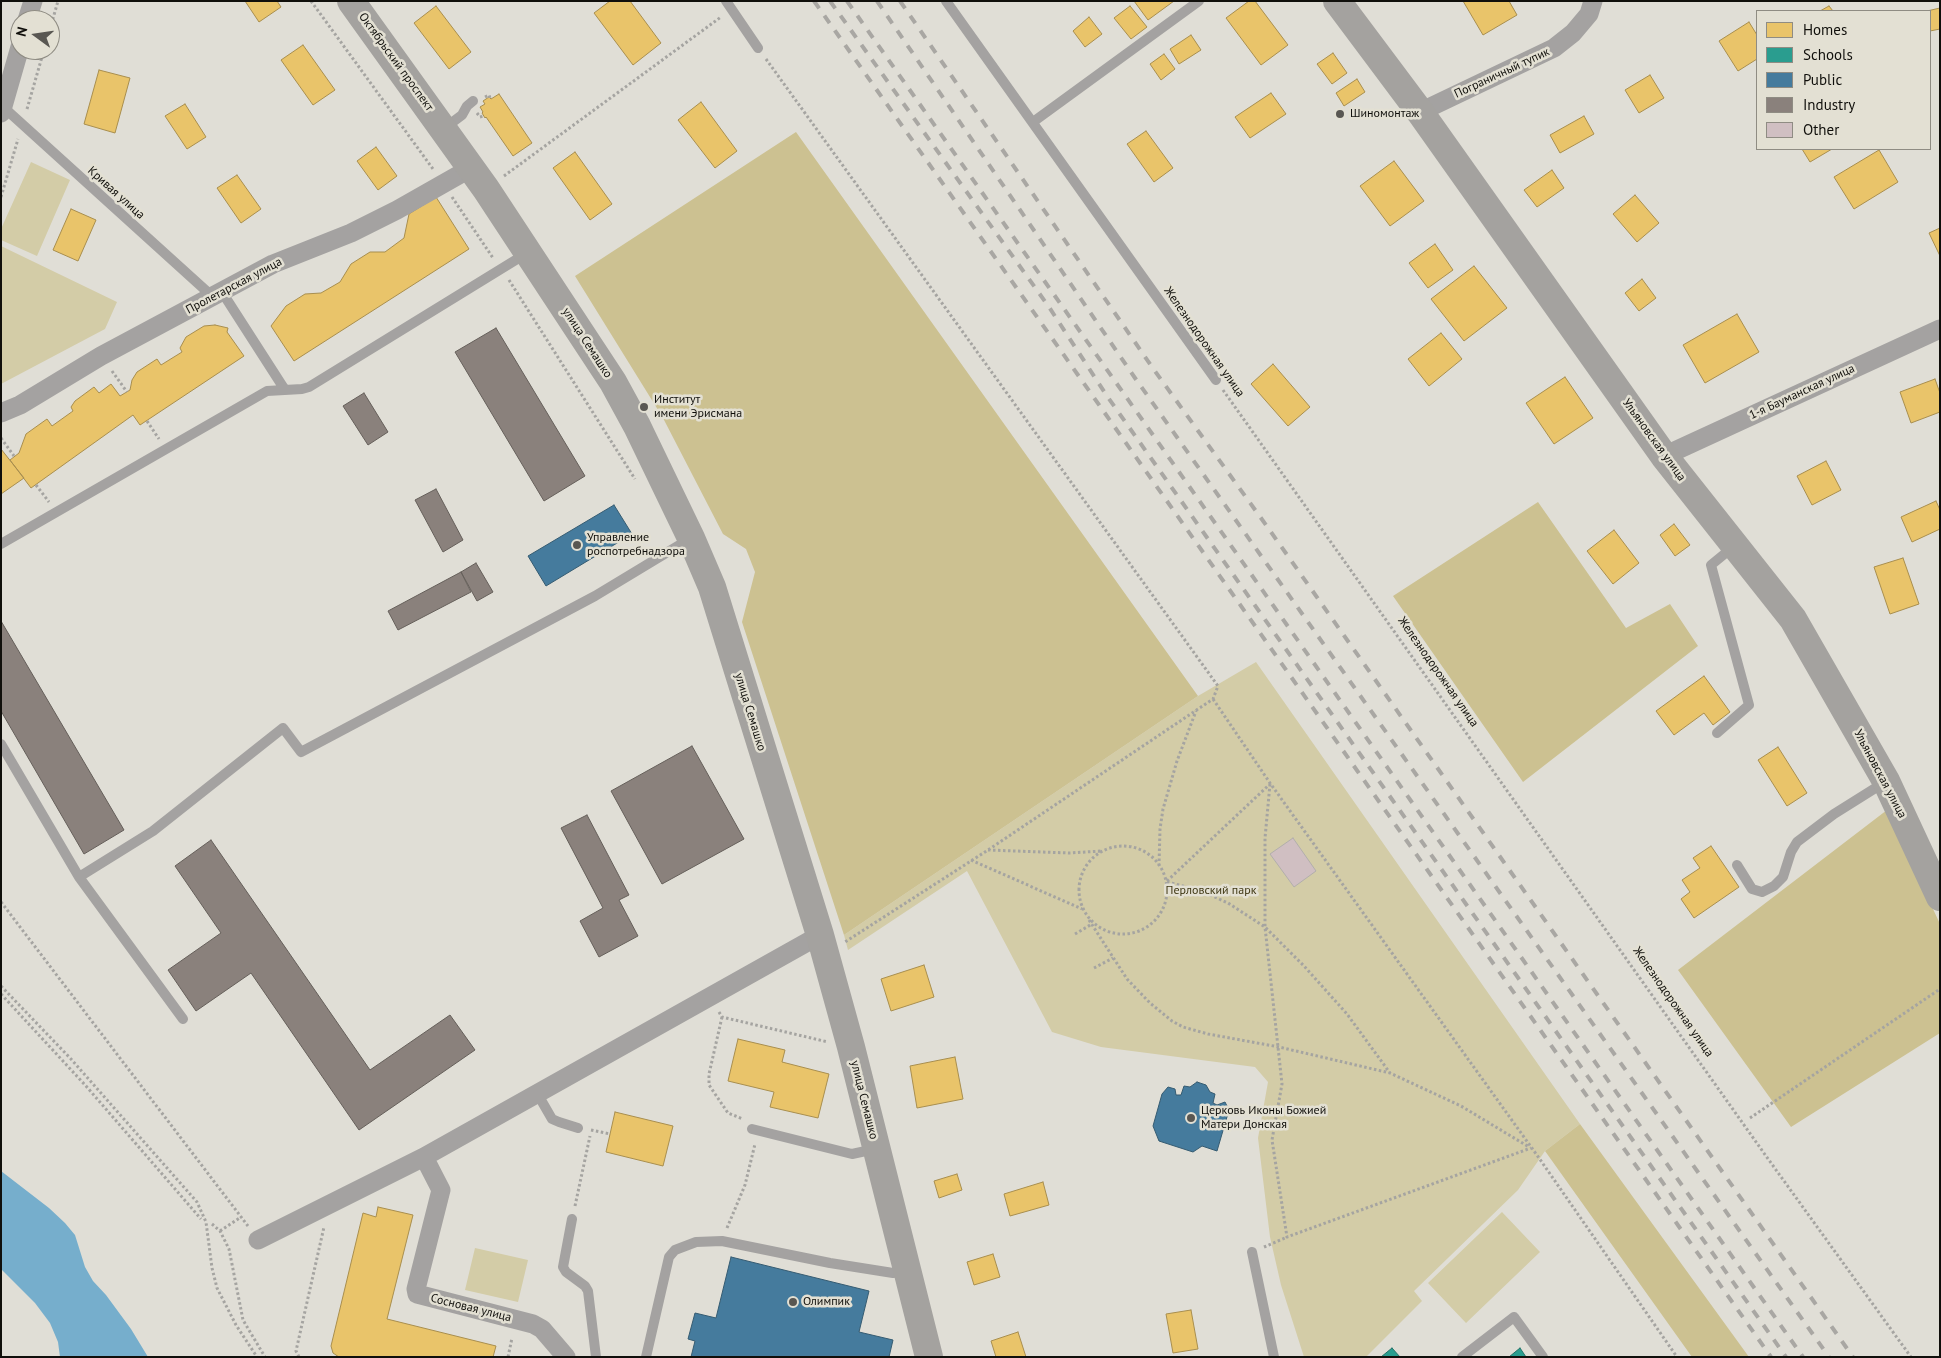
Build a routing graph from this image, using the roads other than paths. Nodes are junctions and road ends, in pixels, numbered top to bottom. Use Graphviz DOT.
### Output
graph roads {
  1 [pos="351,1"];
  2 [pos="726,1"];
  3 [pos="946,1"];
  4 [pos="1198,1"];
  5 [pos="1337,1"];
  6 [pos="1593,1"];
  7 [pos="758,48"];
  8 [pos="16,60"];
  9 [pos="472,101"];
  10 [pos="2,109"];
  11 [pos="1420,112"];
  12 [pos="447,122"];
  13 [pos="1033,122"];
  14 [pos="471,168"];
  15 [pos="528,252"];
  16 [pos="218,295"];
  17 [pos="1940,329"];
  18 [pos="1216,380"];
  19 [pos="285,390"];
  20 [pos="1,413"];
  21 [pos="1664,456"];
  22 [pos="691,538"];
  23 [pos="1,544"];
  24 [pos="1735,545"];
  25 [pos="1717,733"];
  26 [pos="1,744"];
  27 [pos="1886,781"];
  28 [pos="1737,865"];
  29 [pos="79,877"];
  30 [pos="1940,897"];
  31 [pos="832,939"];
  32 [pos="182,1019"];
  33 [pos="537,1093"];
  34 [pos="578,1128"];
  35 [pos="755,1130"];
  36 [pos="876,1149"];
  37 [pos="424,1157"];
  38 [pos="572,1219"];
  39 [pos="258,1240"];
  40 [pos="1252,1252"];
  41 [pos="907,1270"];
  42 [pos="566,1357"];
  43 [pos="596,1357"];
  44 [pos="646,1357"];
  45 [pos="929,1357"];
  46 [pos="1274,1357"];
  47 [pos="1462,1357"];
  48 [pos="1543,1357"];
  1 -- 12 [label="main road, Октябрьский проспект"];
  2 -- 7 [label="lane"];
  3 -- 13 [label="lane, Железнодорожная улица"];
  4 -- 13 [label="lane"];
  5 -- 11 [label="main road, Ульяновская улица"];
  6 -- 11 [label="street, Пограничный тупик"];
  8 -- 10 [label="street"];
  9 -- 12 [label="lane"];
  10 -- 16 [label="lane, Кривая улица"];
  11 -- 21 [label="main road, Ульяновская улица"];
  12 -- 14 [label="main road, улица Семашко"];
  13 -- 18 [label="lane, Железнодорожная улица"];
  14 -- 15 [label="main road, улица Семашко"];
  14 -- 16 [label="street, Пролетарская улица"];
  15 -- 19 [label="lane"];
  15 -- 22 [label="main road, улица Семашко"];
  16 -- 19 [label="lane, Кривая улица"];
  16 -- 20 [label="street, Пролетарская улица"];
  17 -- 21 [label="street, 1-я Бауманская улица"];
  19 -- 23 [label="lane"];
  21 -- 24 [label="main road, Ульяновская улица"];
  22 -- 29 [label="lane"];
  22 -- 31 [label="main road, улица Семашко"];
  24 -- 25 [label="lane"];
  24 -- 27 [label="main road, Ульяновская улица"];
  26 -- 29 [label="lane"];
  27 -- 28 [label="lane"];
  27 -- 30 [label="main road, Ульяновская улица"];
  29 -- 32 [label="lane"];
  31 -- 33 [label="street"];
  31 -- 36 [label="main road, улица Семашко"];
  33 -- 34 [label="lane"];
  33 -- 37 [label="street"];
  35 -- 36 [label="lane"];
  36 -- 41 [label="main road, улица Семашко"];
  37 -- 39 [label="street"];
  37 -- 42 [label="street, Сосновая улица"];
  38 -- 43 [label="lane"];
  40 -- 46 [label="lane"];
  41 -- 44 [label="lane"];
  41 -- 45 [label="main road, улица Семашко"];
  47 -- 48 [label="lane"];
}
